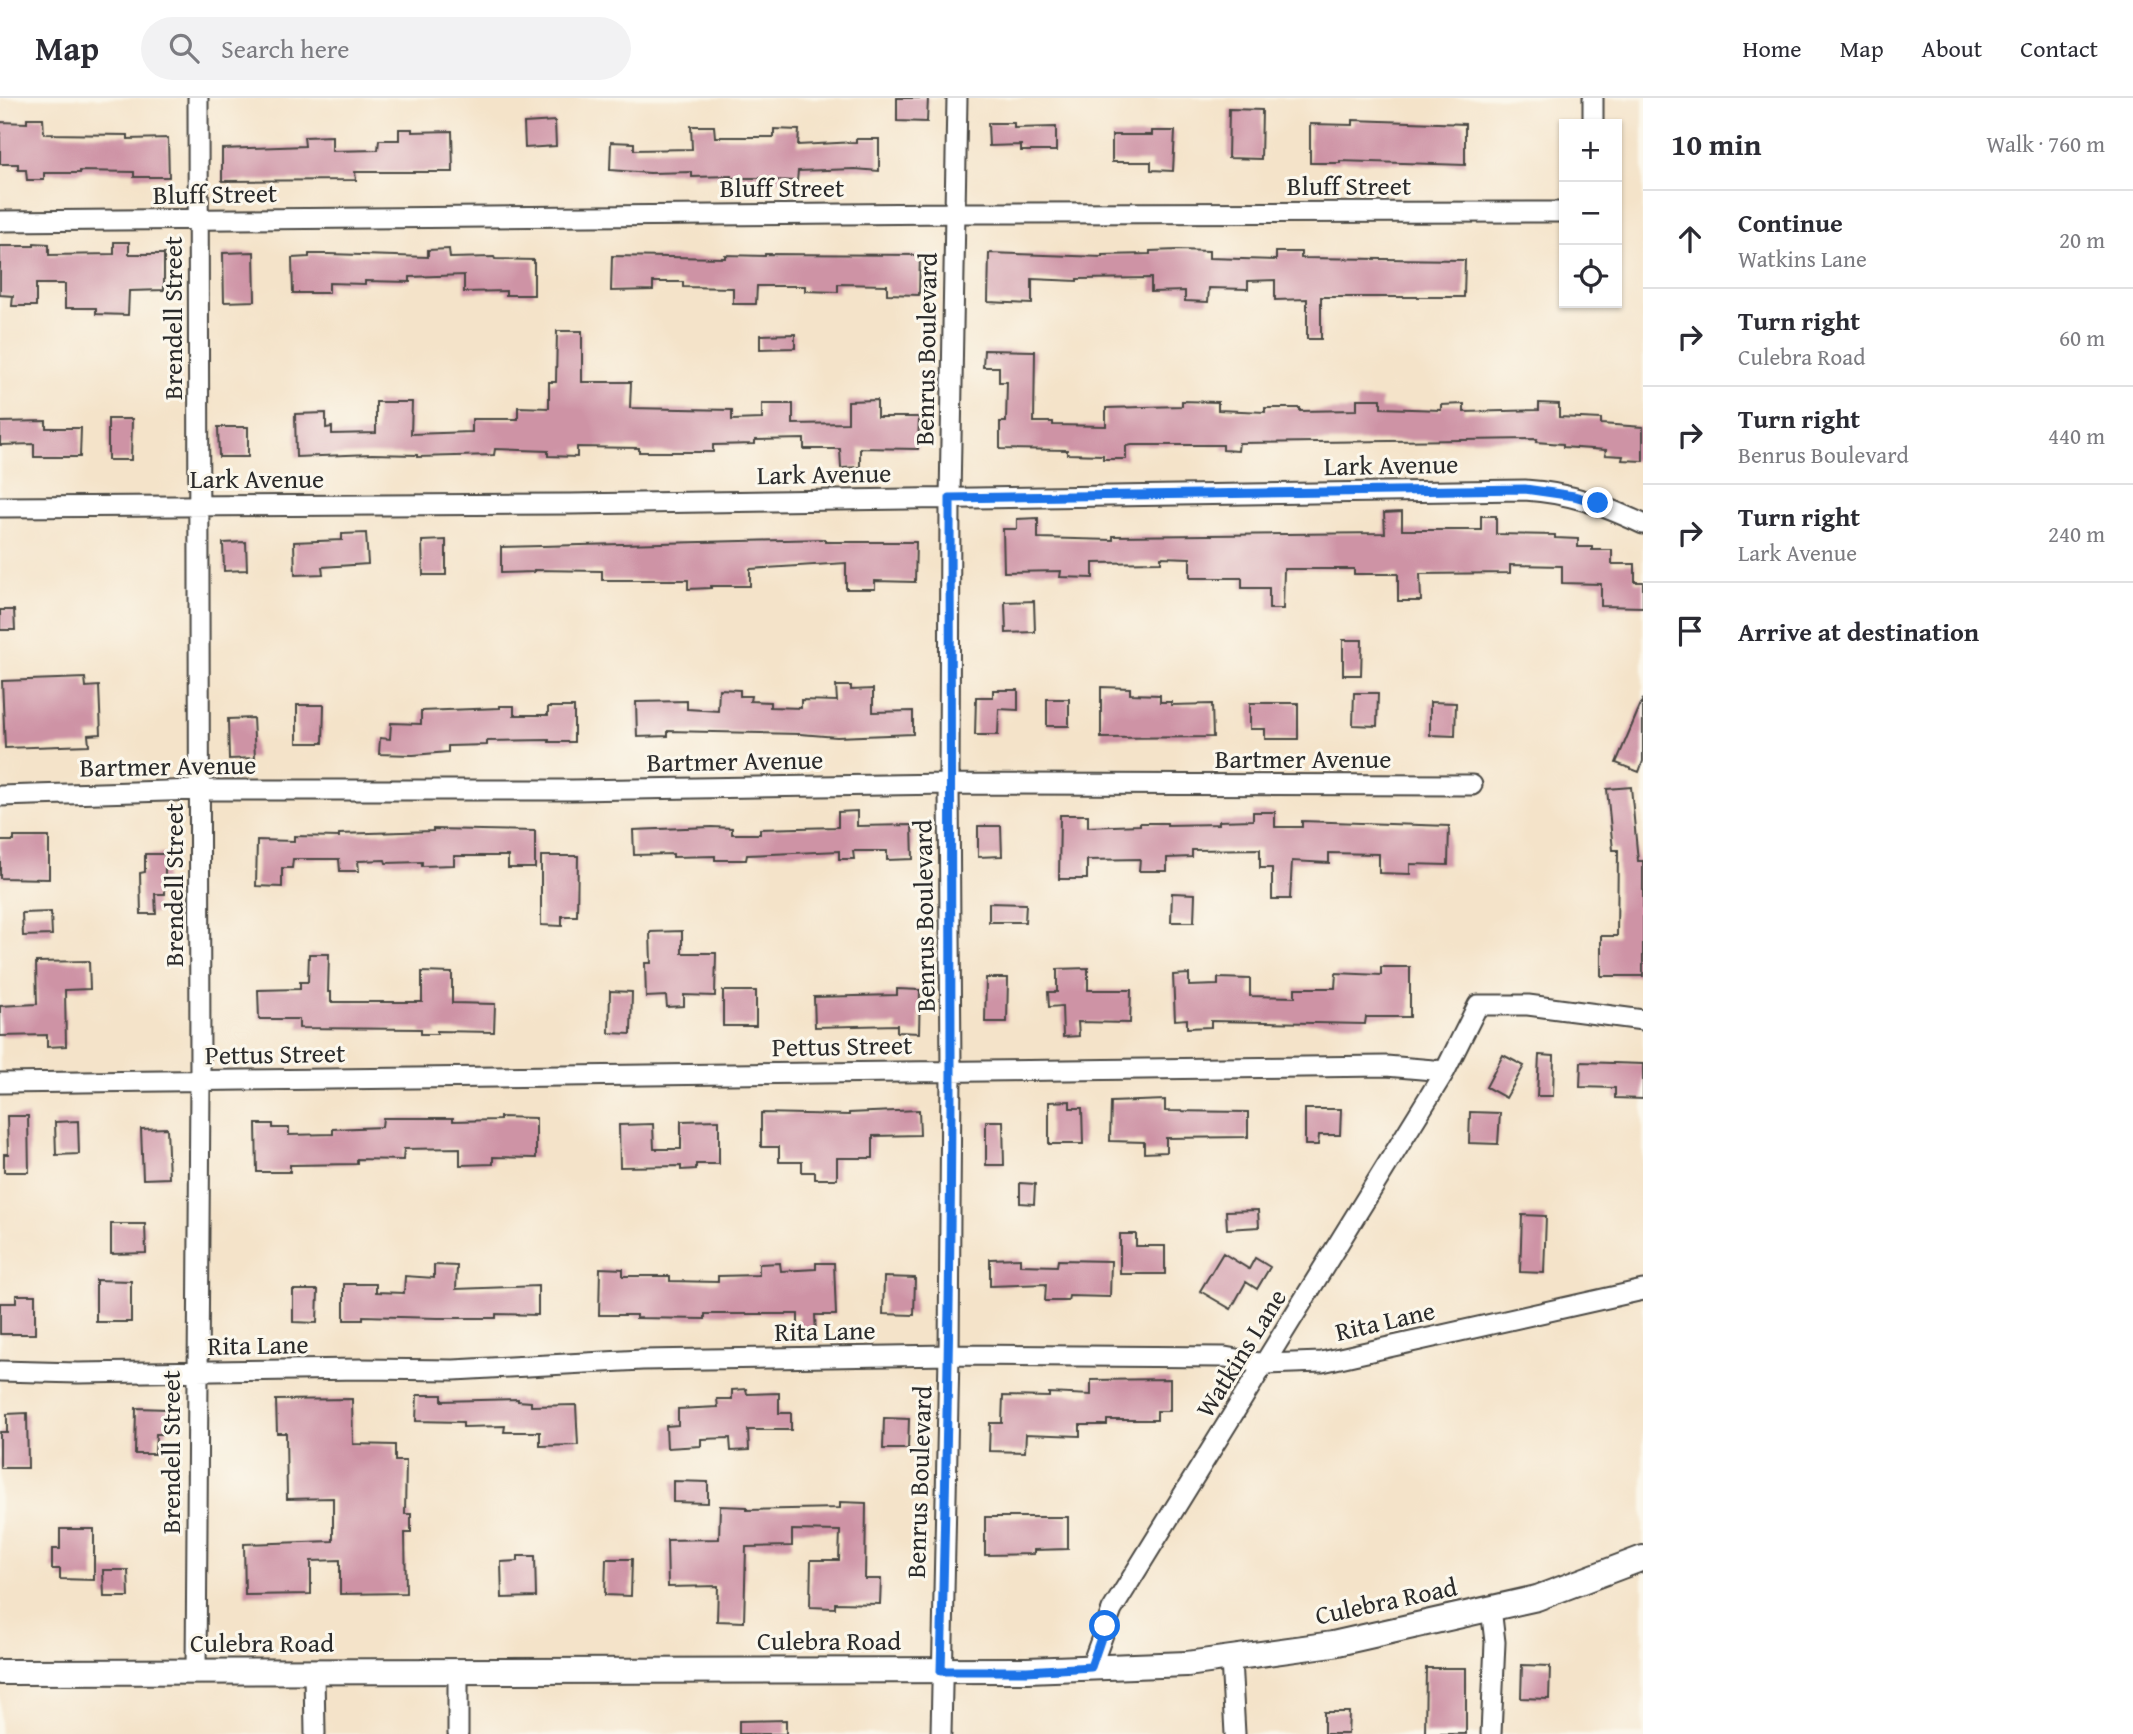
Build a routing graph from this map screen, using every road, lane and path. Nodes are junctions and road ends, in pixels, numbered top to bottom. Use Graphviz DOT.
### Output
graph roads {
  1 [pos="198,98"];
  2 [pos="957,98"];
  3 [pos="1594,98"];
  4 [pos="1593,119"];
  5 [pos="1559,212"];
  6 [pos="954,213"];
  7 [pos="0,221"];
  8 [pos="199,221"];
  9 [pos="950,498"];
  10 [pos="199,506"];
  11 [pos="0,507"];
  12 [pos="1643,524"];
  13 [pos="949,784"];
  14 [pos="1472,785"];
  15 [pos="200,790"];
  16 [pos="0,796"];
  17 [pos="1643,1020"];
  18 [pos="951,1071"];
  19 [pos="1445,1071"];
  20 [pos="200,1082"];
  21 [pos="0,1083"];
  22 [pos="1643,1290"];
  23 [pos="949,1355"];
  24 [pos="1265,1364"];
  25 [pos="0,1371"];
  26 [pos="198,1372"];
  27 [pos="1643,1558"];
  28 [pos="1491,1608"];
  29 [pos="1231,1660"];
  30 [pos="1091,1667"];
  31 [pos="941,1671"];
  32 [pos="0,1672"];
  33 [pos="196,1672"];
  34 [pos="314,1672"];
  35 [pos="458,1672"];
  36 [pos="315,1734"];
  37 [pos="458,1734"];
  38 [pos="941,1734"];
  39 [pos="1234,1734"];
  40 [pos="1491,1734"];
  1 -- 8 [label="street, Brendell Street"];
  2 -- 6 [label="street, Benrus Boulevard"];
  3 -- 4 [label="street"];
  5 -- 6 [label="street, Bluff Street"];
  6 -- 8 [label="street, Bluff Street"];
  6 -- 9 [label="street, Benrus Boulevard"];
  7 -- 8 [label="street, Bluff Street"];
  8 -- 10 [label="street, Brendell Street"];
  9 -- 10 [label="street, Lark Avenue"];
  9 -- 12 [label="street, Lark Avenue"];
  9 -- 13 [label="street, Benrus Boulevard"];
  10 -- 11 [label="street, Lark Avenue"];
  10 -- 15 [label="street, Brendell Street"];
  13 -- 14 [label="street, Bartmer Avenue"];
  13 -- 15 [label="street, Bartmer Avenue"];
  13 -- 18 [label="street, Benrus Boulevard"];
  15 -- 16 [label="street, Bartmer Avenue"];
  15 -- 20 [label="street, Brendell Street"];
  17 -- 19 [label="street"];
  18 -- 19 [label="street, Pettus Street"];
  18 -- 20 [label="street, Pettus Street"];
  18 -- 23 [label="street, Benrus Boulevard"];
  19 -- 24 [label="street, Watkins Lane"];
  20 -- 21 [label="street, Pettus Street"];
  20 -- 26 [label="street, Brendell Street"];
  22 -- 24 [label="street, Rita Lane"];
  23 -- 24 [label="street, Rita Lane"];
  23 -- 26 [label="street, Rita Lane"];
  23 -- 31 [label="street, Benrus Boulevard"];
  24 -- 30 [label="street, Watkins Lane"];
  25 -- 26 [label="street, Rita Lane"];
  26 -- 33 [label="street, Brendell Street"];
  27 -- 28 [label="main road, Culebra Road"];
  28 -- 29 [label="main road, Culebra Road"];
  28 -- 40 [label="street"];
  29 -- 30 [label="main road, Culebra Road"];
  29 -- 39 [label="street"];
  30 -- 31 [label="main road, Culebra Road"];
  31 -- 35 [label="main road, Culebra Road"];
  31 -- 38 [label="street, Benrus Boulevard"];
  32 -- 33 [label="main road, Culebra Road"];
  33 -- 34 [label="main road, Culebra Road"];
  34 -- 35 [label="main road, Culebra Road"];
  34 -- 36 [label="street"];
  35 -- 37 [label="street"];
}
